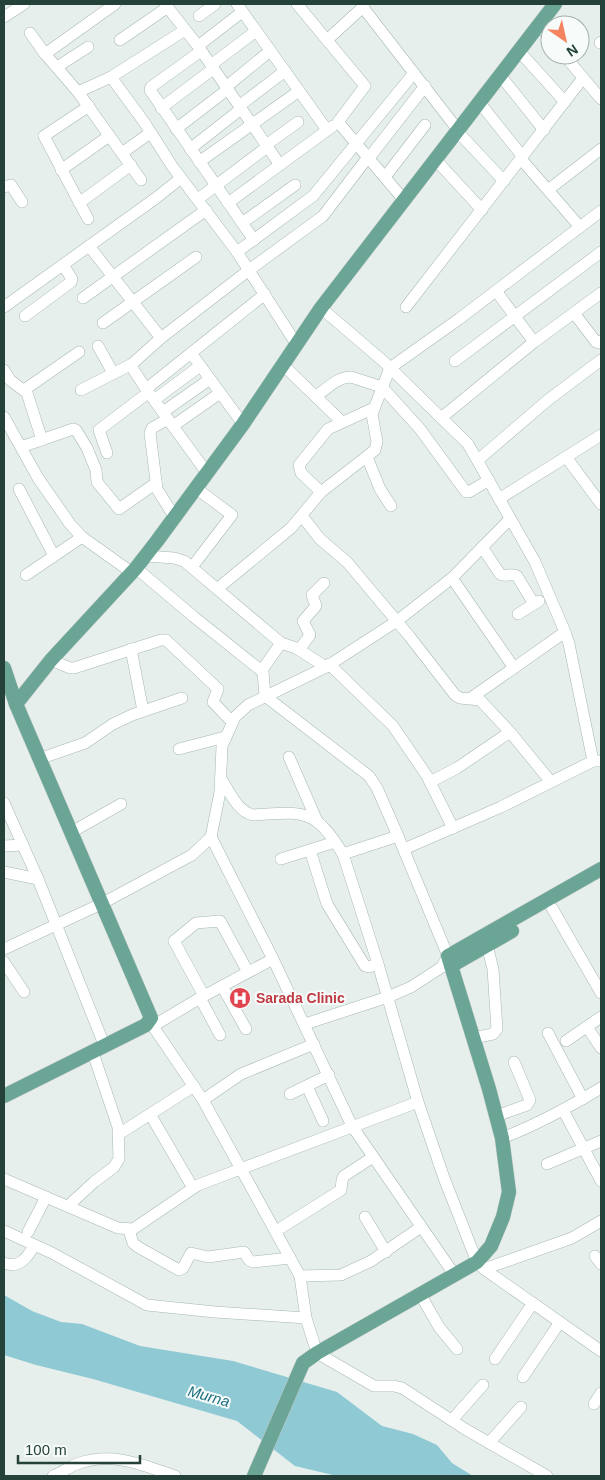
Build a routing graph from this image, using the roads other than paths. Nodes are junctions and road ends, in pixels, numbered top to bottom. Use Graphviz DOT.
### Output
graph roads {
  1 [pos="116,4"];
  2 [pos="215,4"];
  3 [pos="297,4"];
  4 [pos="555,4"];
  5 [pos="18,5"];
  6 [pos="363,5"];
  7 [pos="166,6"];
  8 [pos="239,8"];
  9 [pos="199,16"];
  10 [pos="4,17"];
  11 [pos="539,25"];
  12 [pos="185,30"];
  13 [pos="256,31"];
  14 [pos="30,33"];
  15 [pos="120,40"];
  16 [pos="327,40"];
  17 [pos="88,47"];
  18 [pos="199,48"];
  19 [pos="270,51"];
  20 [pos="519,51"];
  21 [pos="45,54"];
  22 [pos="572,65"];
  23 [pos="57,67"];
  24 [pos="212,67"];
  25 [pos="285,71"];
  26 [pos="414,73"];
  27 [pos="500,75"];
  28 [pos="111,78"];
  29 [pos="583,78"];
  30 [pos="425,86"];
  31 [pos="227,88"];
  32 [pos="299,90"];
  33 [pos="78,92"];
  34 [pos="601,99"];
  35 [pos="479,102"];
  36 [pos="565,102"];
  37 [pos="88,106"];
  38 [pos="240,107"];
  39 [pos="161,108"];
  40 [pos="298,122"];
  41 [pos="338,122"];
  42 [pos="253,125"];
  43 [pos="425,125"];
  44 [pos="176,129"];
  45 [pos="327,130"];
  46 [pos="544,130"];
  47 [pos="458,131"];
  48 [pos="150,132"];
  49 [pos="109,136"];
  50 [pos="357,144"];
  51 [pos="266,146"];
  52 [pos="190,149"];
  53 [pos="601,149"];
  54 [pos="122,153"];
  55 [pos="369,158"];
  56 [pos="522,158"];
  57 [pos="436,159"];
  58 [pos="199,162"];
  59 [pos="131,165"];
  60 [pos="280,165"];
  61 [pos="61,170"];
  62 [pos="385,177"];
  63 [pos="181,178"];
  64 [pos="141,180"];
  65 [pos="504,182"];
  66 [pos="215,185"];
  67 [pos="295,185"];
  68 [pos="4,187"];
  69 [pos="548,190"];
  70 [pos="198,199"];
  71 [pos="404,200"];
  72 [pos="22,202"];
  73 [pos="79,203"];
  74 [pos="228,203"];
  75 [pos="206,210"];
  76 [pos="482,210"];
  77 [pos="601,211"];
  78 [pos="88,219"];
  79 [pos="242,223"];
  80 [pos="580,227"];
  81 [pos="254,240"];
  82 [pos="89,246"];
  83 [pos="237,252"];
  84 [pos="601,252"];
  85 [pos="196,257"];
  86 [pos="63,265"];
  87 [pos="249,270"];
  88 [pos="114,277"];
  89 [pos="496,291"];
  90 [pos="601,293"];
  91 [pos="265,294"];
  92 [pos="83,298"];
  93 [pos="133,302"];
  94 [pos="4,307"];
  95 [pos="406,307"];
  96 [pos="321,308"];
  97 [pos="574,313"];
  98 [pos="25,316"];
  99 [pos="515,316"];
  100 [pos="103,323"];
  101 [pos="161,338"];
  102 [pos="601,341"];
  103 [pos="534,342"];
  104 [pos="297,345"];
  105 [pos="98,346"];
  106 [pos="79,352"];
  107 [pos="190,353"];
  108 [pos="601,360"];
  109 [pos="455,361"];
  110 [pos="132,364"];
  111 [pos="283,365"];
  112 [pos="200,366"];
  113 [pos="390,368"];
  114 [pos="4,370"];
  115 [pos="113,373"];
  116 [pos="210,379"];
  117 [pos="382,387"];
  118 [pos="24,390"];
  119 [pos="81,390"];
  120 [pos="150,393"];
  121 [pos="220,393"];
  122 [pos="316,396"];
  123 [pos="374,408"];
  124 [pos="4,417"];
  125 [pos="442,418"];
  126 [pos="168,419"];
  127 [pos="342,422"];
  128 [pos="243,424"];
  129 [pos="601,435"];
  130 [pos="42,440"];
  131 [pos="21,447"];
  132 [pos="108,453"];
  133 [pos="367,457"];
  134 [pos="566,457"];
  135 [pos="478,460"];
  136 [pos="207,473"];
  137 [pos="489,480"];
  138 [pos="156,484"];
  139 [pos="19,489"];
  140 [pos="197,489"];
  141 [pos="321,492"];
  142 [pos="499,499"];
  143 [pos="601,504"];
  144 [pos="391,506"];
  145 [pos="302,516"];
  146 [pos="175,518"];
  147 [pos="510,519"];
  148 [pos="82,537"];
  149 [pos="482,547"];
  150 [pos="54,556"];
  151 [pos="146,556"];
  152 [pos="192,567"];
  153 [pos="134,570"];
  154 [pos="26,575"];
  155 [pos="452,578"];
  156 [pos="324,582"];
  157 [pos="217,589"];
  158 [pos="549,595"];
  159 [pos="534,604"];
  160 [pos="518,614"];
  161 [pos="397,621"];
  162 [pos="565,632"];
  163 [pos="281,643"];
  164 [pos="131,649"];
  165 [pos="299,650"];
  166 [pos="51,660"];
  167 [pos="328,666"];
  168 [pos="514,668"];
  169 [pos="4,669"];
  170 [pos="262,670"];
  171 [pos="265,696"];
  172 [pos="182,698"];
  173 [pos="471,698"];
  174 [pos="16,704"];
  175 [pos="143,711"];
  176 [pos="232,722"];
  177 [pos="510,732"];
  178 [pos="225,737"];
  179 [pos="178,749"];
  180 [pos="289,757"];
  181 [pos="39,759"];
  182 [pos="597,761"];
  183 [pos="221,779"];
  184 [pos="430,782"];
  185 [pos="551,782"];
  186 [pos="4,803"];
  187 [pos="121,804"];
  188 [pos="317,822"];
  189 [pos="453,828"];
  190 [pos="70,833"];
  191 [pos="398,836"];
  192 [pos="210,837"];
  193 [pos="335,842"];
  194 [pos="23,845"];
  195 [pos="4,846"];
  196 [pos="404,849"];
  197 [pos="310,850"];
  198 [pos="343,854"];
  199 [pos="281,859"];
  200 [pos="601,869"];
  201 [pos="4,872"];
  202 [pos="38,879"];
  203 [pos="601,879"];
  204 [pos="101,904"];
  205 [pos="552,908"];
  206 [pos="56,924"];
  207 [pos="487,946"];
  208 [pos="4,949"];
  209 [pos="273,959"];
  210 [pos="4,962"];
  211 [pos="447,963"];
  212 [pos="378,964"];
  213 [pos="248,972"];
  214 [pos="222,986"];
  215 [pos="24,992"];
  216 [pos="601,993"];
  217 [pos="202,997"];
  218 [pos="388,997"];
  219 [pos="601,1017"];
  220 [pos="151,1024"];
  221 [pos="305,1024"];
  222 [pos="587,1026"];
  223 [pos="246,1029"];
  224 [pos="548,1033"];
  225 [pos="220,1035"];
  226 [pos="474,1038"];
  227 [pos="566,1041"];
  228 [pos="314,1044"];
  229 [pos="601,1048"];
  230 [pos="98,1050"];
  231 [pos="514,1062"];
  232 [pos="329,1076"];
  233 [pos="194,1086"];
  234 [pos="307,1086"];
  235 [pos="601,1088"];
  236 [pos="290,1094"];
  237 [pos="4,1096"];
  238 [pos="583,1099"];
  239 [pos="203,1100"];
  240 [pos="418,1102"];
  241 [pos="563,1110"];
  242 [pos="150,1114"];
  243 [pos="496,1116"];
  244 [pos="323,1121"];
  245 [pos="352,1126"];
  246 [pos="119,1134"];
  247 [pos="502,1138"];
  248 [pos="601,1141"];
  249 [pos="584,1149"];
  250 [pos="372,1157"];
  251 [pos="547,1164"];
  252 [pos="242,1170"];
  253 [pos="4,1179"];
  254 [pos="601,1181"];
  255 [pos="193,1188"];
  256 [pos="46,1197"];
  257 [pos="68,1206"];
  258 [pos="365,1217"];
  259 [pos="601,1221"];
  260 [pos="421,1227"];
  261 [pos="129,1230"];
  262 [pos="4,1231"];
  263 [pos="276,1231"];
  264 [pos="28,1232"];
  265 [pos="34,1246"];
  266 [pos="386,1252"];
  267 [pos="290,1258"];
  268 [pos="4,1263"];
  269 [pos="480,1265"];
  270 [pos="454,1274"];
  271 [pos="300,1276"];
  272 [pos="420,1294"];
  273 [pos="533,1303"];
  274 [pos="306,1318"];
  275 [pos="560,1322"];
  276 [pos="457,1349"];
  277 [pos="601,1351"];
  278 [pos="317,1353"];
  279 [pos="495,1359"];
  280 [pos="523,1377"];
  281 [pos="483,1385"];
  282 [pos="601,1393"];
  283 [pos="594,1404"];
  284 [pos="521,1407"];
  285 [pos="452,1420"];
  286 [pos="488,1443"];
  287 [pos="153,1473"];
  288 [pos="255,1473"];
  289 [pos="53,1476"];
  290 [pos="175,1476"];
  291 [pos="546,1476"];
  1 -- 21 [label="street"];
  2 -- 9 [label="street"];
  3 -- 16 [label="street"];
  4 -- 11 [label="main road"];
  5 -- 10 [label="street"];
  6 -- 16 [label="street"];
  6 -- 26 [label="street"];
  7 -- 12 [label="street"];
  7 -- 15 [label="street"];
  8 -- 13 [label="street"];
  8 -- 18 [label="street"];
  11 -- 20 [label="main road"];
  12 -- 18 [label="street"];
  12 -- 28 [label="street"];
  13 -- 19 [label="street"];
  13 -- 24 [label="street"];
  14 -- 21 [label="street"];
  16 -- 41 [label="street"];
  17 -- 23 [label="street"];
  18 -- 24 [label="street"];
  18 -- 39 [label="street"];
  19 -- 25 [label="street"];
  19 -- 31 [label="street"];
  20 -- 27 [label="main road"];
  20 -- 36 [label="street"];
  21 -- 23 [label="street"];
  22 -- 29 [label="street"];
  23 -- 33 [label="street"];
  24 -- 31 [label="street"];
  24 -- 39 [label="street"];
  25 -- 32 [label="street"];
  25 -- 38 [label="street"];
  26 -- 30 [label="street"];
  26 -- 50 [label="street"];
  27 -- 35 [label="main road"];
  27 -- 46 [label="street"];
  28 -- 33 [label="street"];
  28 -- 48 [label="street"];
  29 -- 34 [label="street"];
  29 -- 36 [label="street"];
  30 -- 47 [label="street"];
  30 -- 55 [label="street"];
  31 -- 38 [label="street"];
  31 -- 44 [label="street"];
  32 -- 42 [label="street"];
  32 -- 45 [label="street"];
  33 -- 37 [label="street"];
  35 -- 47 [label="main road"];
  35 -- 56 [label="street"];
  36 -- 46 [label="street"];
  37 -- 49 [label="street"];
  37 -- 61 [label="street"];
  38 -- 42 [label="street"];
  38 -- 52 [label="street"];
  39 -- 44 [label="street"];
  40 -- 51 [label="street"];
  41 -- 45 [label="street"];
  41 -- 50 [label="street"];
  42 -- 51 [label="street"];
  42 -- 58 [label="street"];
  43 -- 62 [label="street"];
  44 -- 52 [label="street"];
  45 -- 60 [label="street"];
  46 -- 56 [label="street"];
  47 -- 57 [label="main road"];
  47 -- 65 [label="street"];
  48 -- 54 [label="street"];
  48 -- 63 [label="street"];
  49 -- 54 [label="street"];
  49 -- 61 [label="street"];
  50 -- 55 [label="street"];
  50 -- 81 [label="street"];
  51 -- 60 [label="street"];
  51 -- 66 [label="street"];
  52 -- 58 [label="street"];
  53 -- 69 [label="street"];
  54 -- 59 [label="street"];
  55 -- 62 [label="street"];
  55 -- 87 [label="street"];
  56 -- 65 [label="street"];
  56 -- 69 [label="street"];
  57 -- 71 [label="main road"];
  57 -- 76 [label="street"];
  58 -- 66 [label="street"];
  59 -- 64 [label="street"];
  59 -- 73 [label="street"];
  60 -- 74 [label="street"];
  61 -- 73 [label="street"];
  62 -- 71 [label="street"];
  63 -- 70 [label="street"];
  63 -- 82 [label="street"];
  65 -- 76 [label="street"];
  66 -- 70 [label="street"];
  66 -- 74 [label="street"];
  67 -- 79 [label="street"];
  68 -- 72 [label="street"];
  69 -- 80 [label="street"];
  70 -- 75 [label="street"];
  71 -- 96 [label="main road"];
  73 -- 78 [label="street"];
  74 -- 79 [label="street"];
  75 -- 83 [label="street"];
  75 -- 88 [label="street"];
  76 -- 95 [label="street"];
  77 -- 80 [label="street"];
  79 -- 81 [label="street"];
  80 -- 89 [label="street"];
  81 -- 83 [label="street"];
  82 -- 86 [label="street"];
  82 -- 88 [label="street"];
  83 -- 87 [label="street"];
  84 -- 99 [label="street"];
  85 -- 93 [label="street"];
  86 -- 94 [label="street"];
  86 -- 98 [label="street"];
  87 -- 91 [label="street"];
  87 -- 101 [label="street"];
  88 -- 92 [label="street"];
  88 -- 93 [label="street"];
  89 -- 99 [label="street"];
  89 -- 113 [label="street"];
  90 -- 97 [label="street"];
  91 -- 104 [label="street"];
  91 -- 107 [label="street"];
  93 -- 100 [label="street"];
  93 -- 101 [label="street"];
  96 -- 104 [label="main road"];
  96 -- 113 [label="street"];
  97 -- 102 [label="street"];
  97 -- 103 [label="street"];
  99 -- 103 [label="street"];
  99 -- 109 [label="street"];
  101 -- 110 [label="street"];
  103 -- 125 [label="street"];
  104 -- 111 [label="main road"];
  105 -- 115 [label="street"];
  106 -- 118 [label="street"];
  107 -- 112 [label="street"];
  107 -- 120 [label="street"];
  108 -- 135 [label="street"];
  110 -- 115 [label="street"];
  110 -- 120 [label="street"];
  111 -- 122 [label="street"];
  111 -- 128 [label="main road"];
  112 -- 116 [label="street"];
  112 -- 120 [label="street"];
  113 -- 117 [label="street"];
  113 -- 125 [label="street"];
  114 -- 118 [label="street"];
  115 -- 119 [label="street"];
  116 -- 121 [label="street"];
  116 -- 126 [label="street"];
  117 -- 122 [label="street"];
  117 -- 123 [label="street"];
  117 -- 137 [label="street"];
  118 -- 130 [label="street"];
  120 -- 126 [label="street"];
  120 -- 132 [label="street"];
  121 -- 126 [label="street"];
  121 -- 128 [label="street"];
  122 -- 127 [label="street"];
  123 -- 127 [label="street"];
  123 -- 133 [label="street"];
  124 -- 131 [label="street"];
  125 -- 135 [label="street"];
  126 -- 136 [label="street"];
  126 -- 138 [label="street"];
  127 -- 141 [label="street"];
  128 -- 136 [label="main road"];
  129 -- 134 [label="street"];
  130 -- 131 [label="street"];
  130 -- 138 [label="street"];
  131 -- 148 [label="street"];
  133 -- 141 [label="street"];
  133 -- 144 [label="street"];
  134 -- 142 [label="street"];
  134 -- 143 [label="street"];
  135 -- 137 [label="street"];
  136 -- 140 [label="main road"];
  137 -- 142 [label="street"];
  138 -- 146 [label="street"];
  139 -- 150 [label="street"];
  140 -- 146 [label="main road"];
  140 -- 152 [label="street"];
  141 -- 145 [label="street"];
  142 -- 147 [label="street"];
  145 -- 157 [label="street"];
  145 -- 161 [label="street"];
  146 -- 151 [label="main road"];
  147 -- 149 [label="street"];
  147 -- 158 [label="street"];
  148 -- 150 [label="street"];
  148 -- 153 [label="street"];
  149 -- 155 [label="street"];
  149 -- 159 [label="street"];
  150 -- 154 [label="street"];
  151 -- 152 [label="street"];
  151 -- 153 [label="main road"];
  152 -- 157 [label="street"];
  153 -- 166 [label="main road"];
  153 -- 170 [label="street"];
  155 -- 161 [label="street"];
  155 -- 168 [label="street"];
  156 -- 165 [label="street"];
  157 -- 163 [label="street"];
  158 -- 159 [label="street"];
  158 -- 162 [label="street"];
  159 -- 160 [label="street"];
  161 -- 167 [label="street"];
  161 -- 173 [label="street"];
  162 -- 168 [label="street"];
  162 -- 182 [label="street"];
  163 -- 165 [label="street"];
  163 -- 170 [label="street"];
  164 -- 166 [label="street"];
  164 -- 175 [label="street"];
  164 -- 176 [label="street"];
  165 -- 167 [label="street"];
  166 -- 174 [label="main road"];
  167 -- 171 [label="street"];
  167 -- 184 [label="street"];
  168 -- 173 [label="street"];
  169 -- 174 [label="main road"];
  170 -- 171 [label="street"];
  171 -- 176 [label="street"];
  171 -- 191 [label="street"];
  172 -- 175 [label="street"];
  173 -- 177 [label="street"];
  174 -- 181 [label="main road"];
  175 -- 181 [label="street"];
  176 -- 178 [label="street"];
  177 -- 184 [label="street"];
  177 -- 185 [label="street"];
  178 -- 179 [label="street"];
  178 -- 183 [label="street"];
  180 -- 188 [label="street"];
  181 -- 190 [label="main road"];
  182 -- 185 [label="street"];
  183 -- 188 [label="street"];
  183 -- 192 [label="street"];
  184 -- 189 [label="street"];
  185 -- 189 [label="street"];
  186 -- 194 [label="street"];
  187 -- 190 [label="street"];
  188 -- 193 [label="street"];
  189 -- 196 [label="street"];
  190 -- 204 [label="main road"];
  191 -- 196 [label="street"];
  191 -- 198 [label="street"];
  192 -- 204 [label="street"];
  192 -- 209 [label="street"];
  193 -- 197 [label="street"];
  193 -- 198 [label="street"];
  194 -- 195 [label="street"];
  194 -- 202 [label="street"];
  196 -- 211 [label="street"];
  197 -- 199 [label="street"];
  197 -- 212 [label="street"];
  198 -- 212 [label="street"];
  200 -- 211 [label="main road"];
  201 -- 202 [label="street"];
  202 -- 206 [label="street"];
  203 -- 205 [label="main road"];
  204 -- 206 [label="street"];
  204 -- 220 [label="main road"];
  205 -- 207 [label="main road"];
  205 -- 216 [label="street"];
  206 -- 208 [label="street"];
  206 -- 230 [label="street"];
  207 -- 211 [label="main road"];
  207 -- 226 [label="street"];
  209 -- 213 [label="street"];
  209 -- 221 [label="street"];
  210 -- 215 [label="street"];
  211 -- 218 [label="street"];
  211 -- 226 [label="main road"];
  212 -- 218 [label="street"];
  213 -- 214 [label="street"];
  213 -- 217 [label="street"];
  214 -- 217 [label="street"];
  214 -- 223 [label="street"];
  217 -- 220 [label="street"];
  217 -- 225 [label="street"];
  218 -- 221 [label="street"];
  218 -- 240 [label="street"];
  219 -- 222 [label="street"];
  220 -- 230 [label="main road"];
  220 -- 233 [label="street"];
  221 -- 228 [label="street"];
  222 -- 227 [label="street"];
  222 -- 229 [label="street"];
  224 -- 238 [label="street"];
  226 -- 243 [label="main road"];
  228 -- 232 [label="street"];
  228 -- 239 [label="street"];
  230 -- 237 [label="main road"];
  230 -- 246 [label="street"];
  231 -- 243 [label="street"];
  232 -- 234 [label="street"];
  232 -- 245 [label="street"];
  233 -- 239 [label="street"];
  233 -- 242 [label="street"];
  234 -- 236 [label="street"];
  234 -- 244 [label="street"];
  235 -- 238 [label="street"];
  238 -- 241 [label="street"];
  239 -- 252 [label="street"];
  240 -- 245 [label="street"];
  240 -- 269 [label="street"];
  241 -- 247 [label="street"];
  241 -- 249 [label="street"];
  242 -- 246 [label="street"];
  242 -- 255 [label="street"];
  243 -- 247 [label="main road"];
  245 -- 250 [label="street"];
  245 -- 252 [label="street"];
  246 -- 257 [label="street"];
  247 -- 269 [label="main road"];
  248 -- 249 [label="street"];
  249 -- 251 [label="street"];
  249 -- 254 [label="street"];
  250 -- 260 [label="street"];
  250 -- 263 [label="street"];
  252 -- 255 [label="street"];
  252 -- 263 [label="street"];
  253 -- 256 [label="street"];
  255 -- 261 [label="street"];
  256 -- 257 [label="street"];
  256 -- 264 [label="street"];
  257 -- 261 [label="street"];
  258 -- 266 [label="street"];
  259 -- 269 [label="street"];
  260 -- 266 [label="street"];
  260 -- 270 [label="street"];
  261 -- 267 [label="street"];
  262 -- 265 [label="street"];
  263 -- 267 [label="street"];
  265 -- 268 [label="street"];
  265 -- 274 [label="street"];
  266 -- 271 [label="street"];
  267 -- 271 [label="street"];
  269 -- 270 [label="main road"];
  269 -- 273 [label="street"];
  270 -- 272 [label="main road"];
  271 -- 274 [label="street"];
  272 -- 276 [label="street"];
  272 -- 278 [label="main road"];
  273 -- 275 [label="street"];
  273 -- 279 [label="street"];
  274 -- 278 [label="street"];
  275 -- 277 [label="street"];
  275 -- 280 [label="street"];
  278 -- 285 [label="street"];
  278 -- 288 [label="main road"];
  281 -- 285 [label="street"];
  282 -- 283 [label="street"];
  284 -- 286 [label="street"];
  285 -- 286 [label="street"];
  286 -- 291 [label="street"];
  287 -- 289 [label="street"];
  287 -- 290 [label="street"];
}
